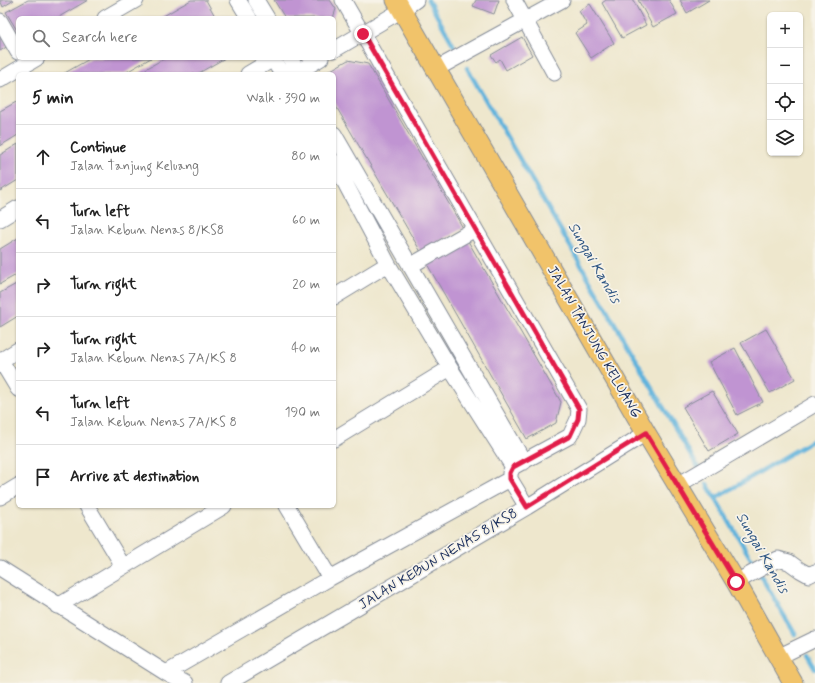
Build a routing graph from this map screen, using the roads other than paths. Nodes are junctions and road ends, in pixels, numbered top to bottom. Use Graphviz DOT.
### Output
graph roads {
  1 [pos="136,0"];
  2 [pos="238,0"];
  3 [pos="256,0"];
  4 [pos="343,0"];
  5 [pos="514,0"];
  6 [pos="562,0"];
  7 [pos="405,3"];
  8 [pos="108,16"];
  9 [pos="248,16"];
  10 [pos="266,16"];
  11 [pos="525,20"];
  12 [pos="0,21"];
  13 [pos="363,34"];
  14 [pos="16,45"];
  15 [pos="336,49"];
  16 [pos="271,60"];
  17 [pos="274,60"];
  18 [pos="291,60"];
  19 [pos="318,60"];
  20 [pos="27,61"];
  21 [pos="436,69"];
  22 [pos="251,72"];
  23 [pos="281,72"];
  24 [pos="297,72"];
  25 [pos="300,72"];
  26 [pos="554,73"];
  27 [pos="0,80"];
  28 [pos="336,137"];
  29 [pos="336,166"];
  30 [pos="16,209"];
  31 [pos="0,219"];
  32 [pos="475,229"];
  33 [pos="388,264"];
  34 [pos="410,266"];
  35 [pos="336,296"];
  36 [pos="16,351"];
  37 [pos="0,360"];
  38 [pos="450,368"];
  39 [pos="16,386"];
  40 [pos="815,404"];
  41 [pos="646,433"];
  42 [pos="336,438"];
  43 [pos="516,470"];
  44 [pos="678,485"];
  45 [pos="16,487"];
  46 [pos="0,497"];
  47 [pos="527,507"];
  48 [pos="88,508"];
  49 [pos="221,508"];
  50 [pos="287,508"];
  51 [pos="123,566"];
  52 [pos="0,568"];
  53 [pos="815,572"];
  54 [pos="330,578"];
  55 [pos="736,582"];
  56 [pos="58,606"];
  57 [pos="815,639"];
  58 [pos="778,658"];
  59 [pos="166,673"];
  60 [pos="185,683"];
  61 [pos="228,683"];
  62 [pos="793,683"];
  1 -- 8 [label="street"];
  2 -- 9 [label="street"];
  3 -- 10 [label="street"];
  4 -- 13 [label="street"];
  5 -- 11 [label="street"];
  6 -- 11 [label="street"];
  7 -- 13 [label="street"];
  7 -- 21 [label="main road, JALAN TANJUNG KELUANG"];
  11 -- 21 [label="street"];
  11 -- 26 [label="street"];
  12 -- 14 [label="street"];
  13 -- 15 [label="street"];
  13 -- 32 [label="street"];
  16 -- 22 [label="street"];
  17 -- 23 [label="street"];
  18 -- 24 [label="street"];
  19 -- 25 [label="street"];
  20 -- 27 [label="street"];
  21 -- 41 [label="main road, JALAN TANJUNG KELUANG"];
  28 -- 34 [label="street"];
  29 -- 33 [label="street"];
  30 -- 31 [label="street"];
  32 -- 34 [label="street"];
  32 -- 43 [label="street"];
  33 -- 35 [label="street"];
  33 -- 38 [label="street"];
  34 -- 43 [label="street"];
  36 -- 37 [label="street"];
  37 -- 39 [label="street"];
  38 -- 42 [label="street"];
  38 -- 43 [label="street"];
  40 -- 44 [label="street"];
  41 -- 44 [label="main road, JALAN TANJUNG KELUANG"];
  41 -- 47 [label="street, JALAN KEBUN NENAS 8/KS8"];
  43 -- 47 [label="street"];
  43 -- 54 [label="street"];
  44 -- 55 [label="main road, JALAN TANJUNG KELUANG"];
  45 -- 46 [label="street"];
  47 -- 61 [label="street, JALAN KEBUN NENAS 8/KS8"];
  48 -- 51 [label="street"];
  49 -- 51 [label="street"];
  50 -- 54 [label="street"];
  51 -- 56 [label="street"];
  52 -- 56 [label="street"];
  53 -- 55 [label="street"];
  54 -- 59 [label="street"];
  55 -- 58 [label="main road, JALAN TANJUNG KELUANG"];
  56 -- 59 [label="street"];
  57 -- 58 [label="street"];
  58 -- 62 [label="main road, JALAN TANJUNG KELUANG"];
  59 -- 60 [label="street"];
}
